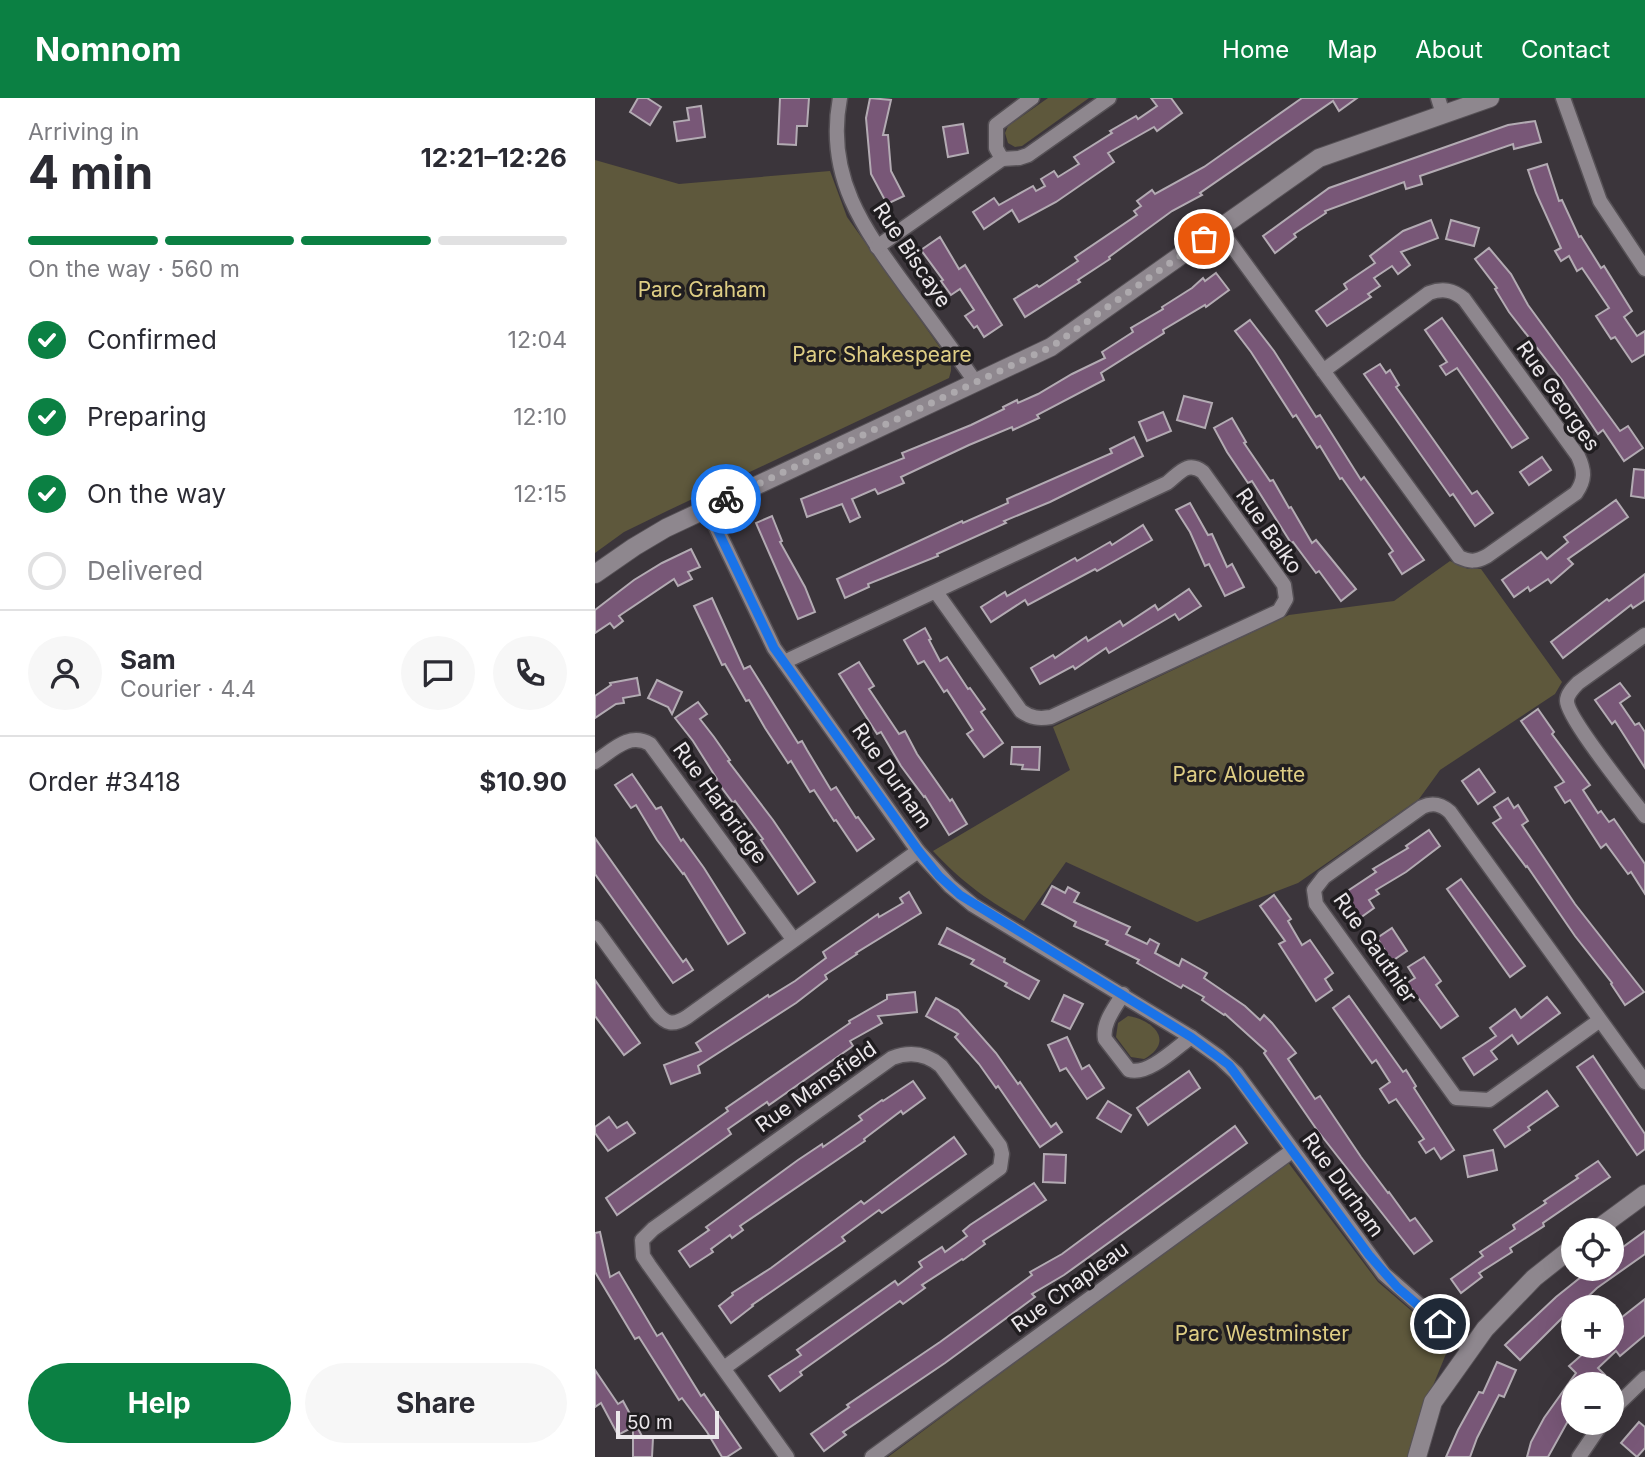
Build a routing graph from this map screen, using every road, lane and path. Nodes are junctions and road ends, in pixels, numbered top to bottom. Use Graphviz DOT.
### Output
graph roads {
  1 [pos="840,98"];
  2 [pos="1032,98"];
  3 [pos="1109,98"];
  4 [pos="1490,98"];
  5 [pos="1563,98"];
  6 [pos="1440,106"];
  7 [pos="1002,159"];
  8 [pos="1219,228"];
  9 [pos="877,247"];
  10 [pos="1645,269"];
  11 [pos="1323,371"];
  12 [pos="976,383"];
  13 [pos="707,508"];
  14 [pos="595,574"];
  15 [pos="936,592"];
  16 [pos="1645,635"];
  17 [pos="783,662"];
  18 [pos="595,762"];
  19 [pos="1645,816"];
  20 [pos="918,850"];
  21 [pos="595,928"];
  22 [pos="793,939"];
  23 [pos="1123,994"];
  24 [pos="1600,1020"];
  25 [pos="1191,1037"];
  26 [pos="1645,1082"];
  27 [pos="1292,1151"];
  28 [pos="1645,1194"];
  29 [pos="1612,1218"];
  30 [pos="1561,1257"];
  31 [pos="1471,1349"];
  32 [pos="724,1368"];
  33 [pos="1645,1378"];
  34 [pos="1624,1398"];
  35 [pos="1594,1435"];
  36 [pos="787,1457"];
  37 [pos="872,1457"];
  38 [pos="1417,1457"];
  39 [pos="1579,1457"];
  1 -- 9 [label="street, Rue Biscaye"];
  2 -- 7 [label="street"];
  3 -- 7 [label="street"];
  4 -- 6 [label="street"];
  5 -- 10 [label="street"];
  6 -- 8 [label="street"];
  7 -- 9 [label="street"];
  8 -- 11 [label="street, Rue Georges"];
  8 -- 12 [label="street"];
  9 -- 12 [label="street, Rue Biscaye"];
  11 -- 11 [label="street, Rue Georges"];
  12 -- 13 [label="street"];
  13 -- 14 [label="street"];
  13 -- 17 [label="street, Rue Durham"];
  15 -- 15 [label="street, Rue Balko"];
  15 -- 17 [label="street, Rue Balko"];
  16 -- 19 [label="street"];
  17 -- 20 [label="street, Rue Durham"];
  18 -- 22 [label="street, Rue Harbridge"];
  20 -- 22 [label="street"];
  20 -- 23 [label="street, Rue Durham"];
  21 -- 22 [label="street"];
  23 -- 25 [label="street, Rue Durham"];
  23 -- 25 [label="street"];
  24 -- 24 [label="street, Rue Gauthier"];
  24 -- 26 [label="street, Rue Gauthier"];
  25 -- 27 [label="street, Rue Durham"];
  27 -- 31 [label="street, Rue Durham"];
  27 -- 37 [label="street, Rue Chapleau"];
  28 -- 29 [label="street"];
  30 -- 31 [label="street"];
  31 -- 38 [label="street"];
  32 -- 32 [label="street, Rue Mansfield"];
  32 -- 36 [label="street, Rue Mansfield"];
  33 -- 34 [label="street"];
  35 -- 39 [label="street"];
}
